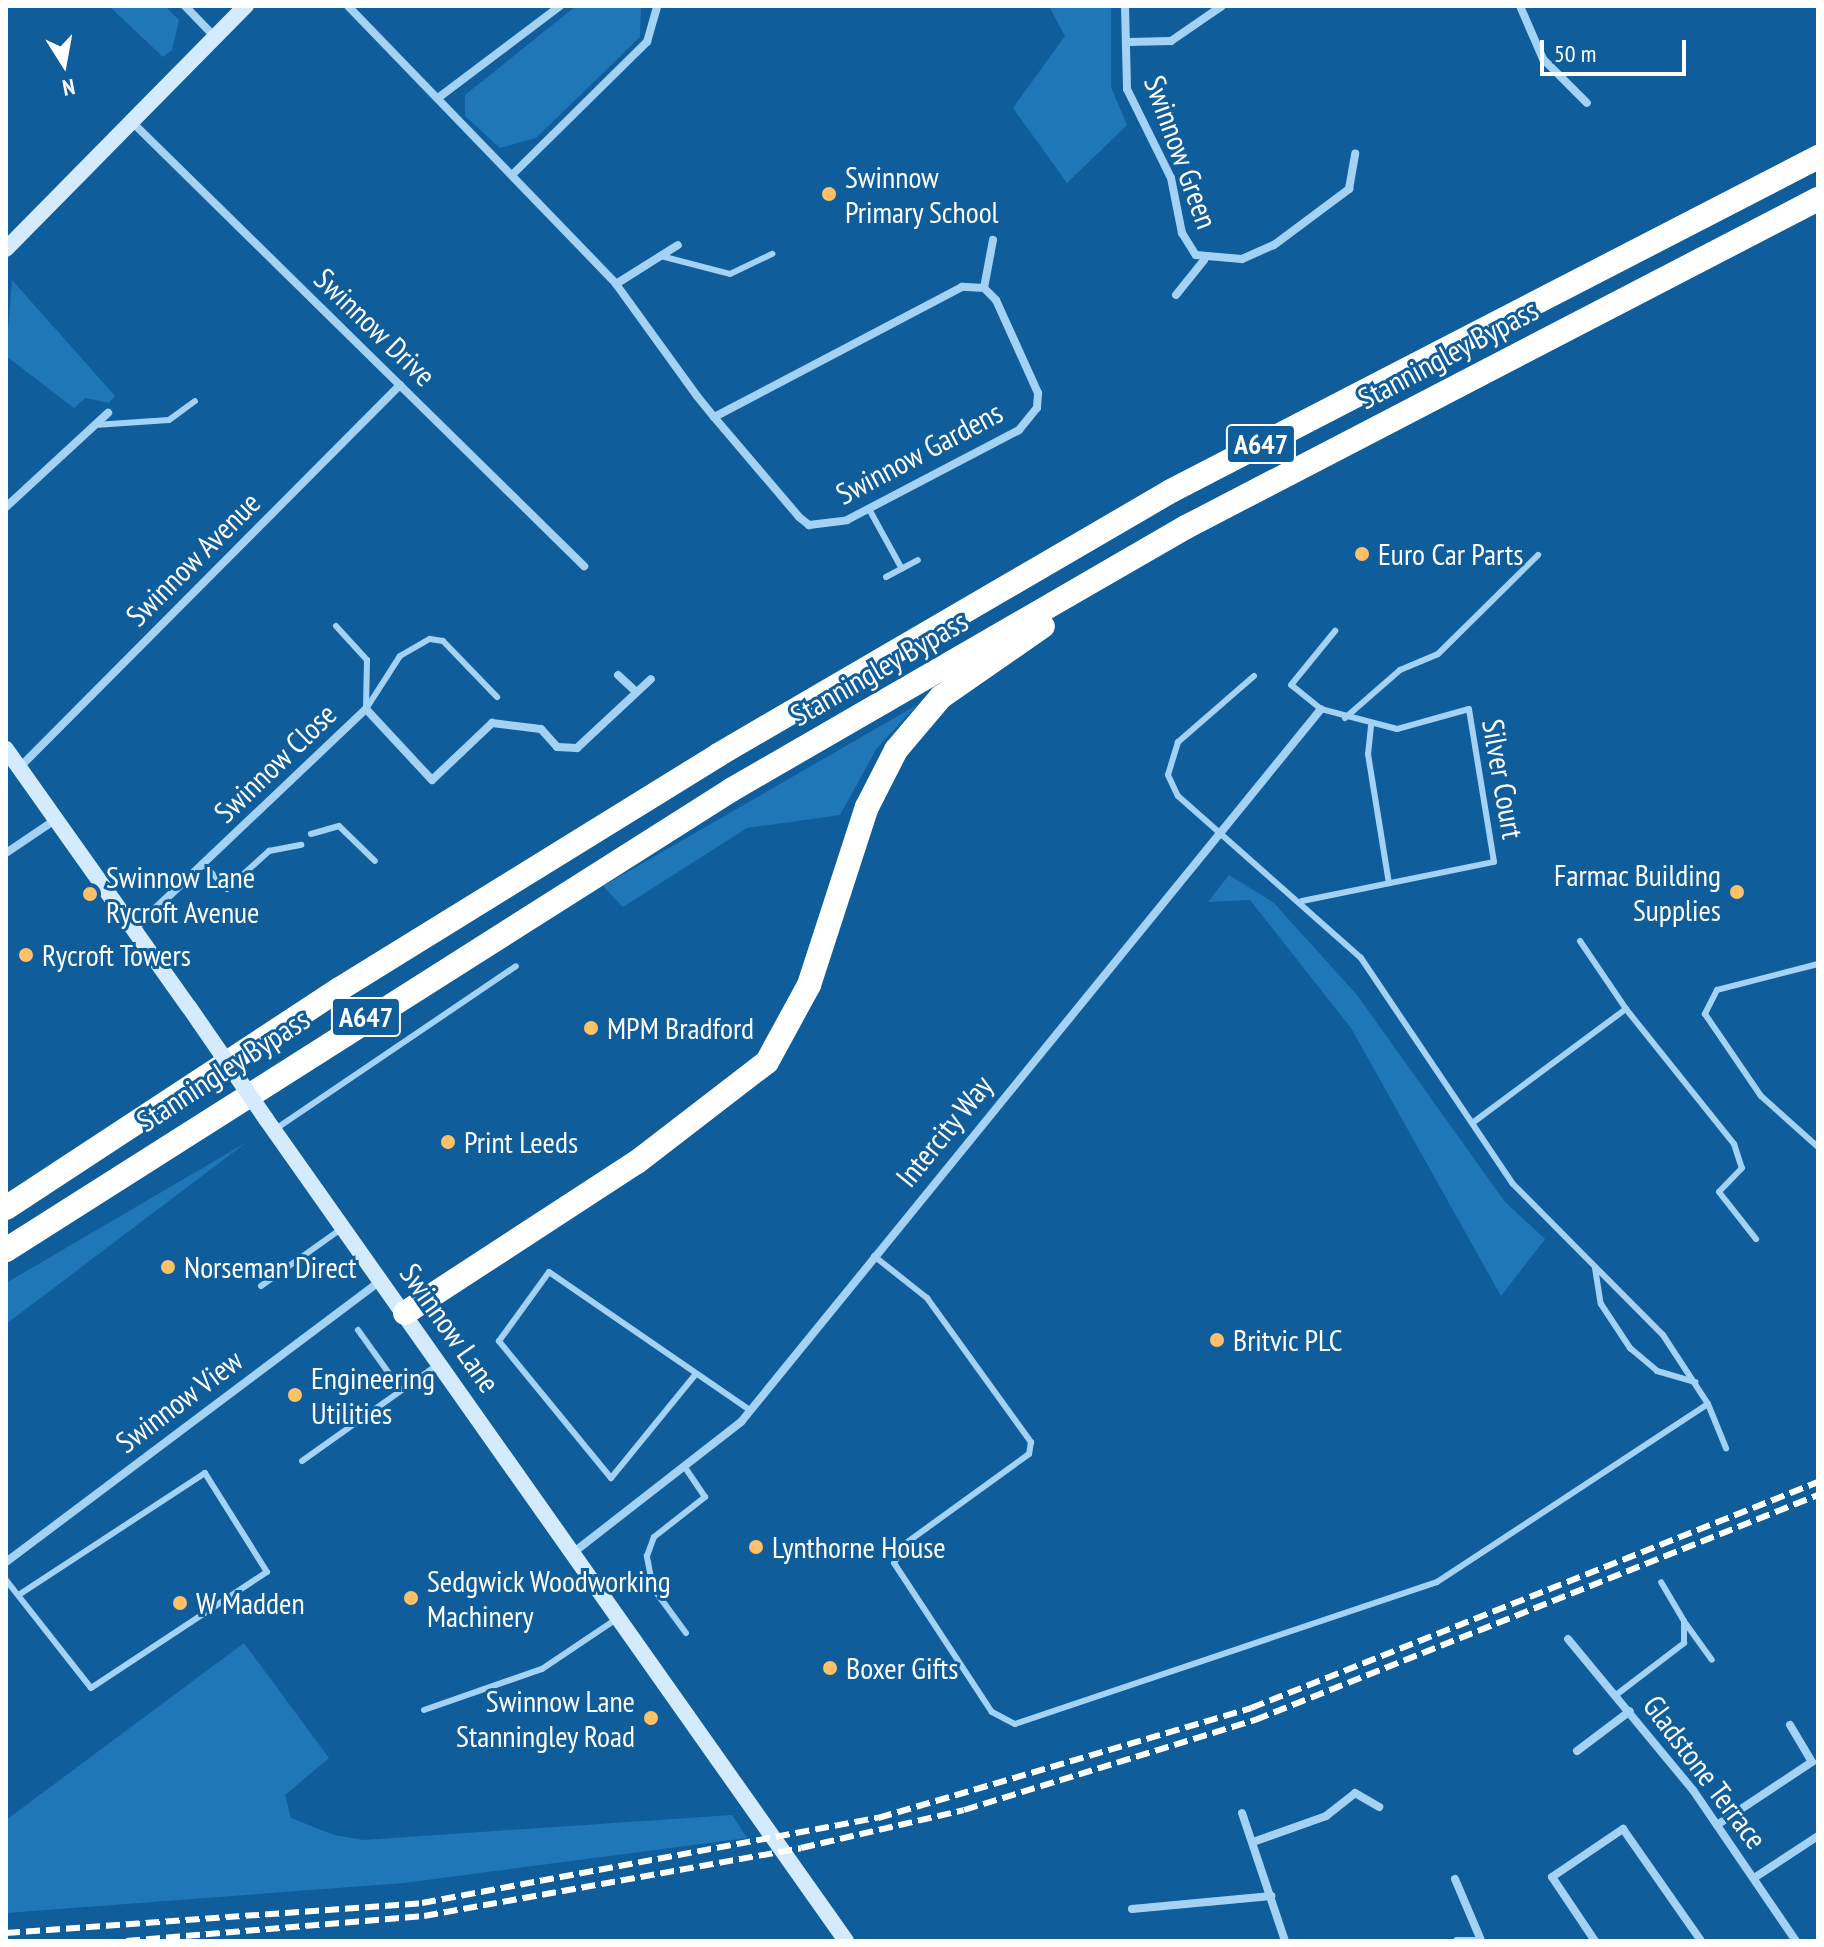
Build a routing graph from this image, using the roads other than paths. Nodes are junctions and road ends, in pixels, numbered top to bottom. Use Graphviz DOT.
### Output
graph roads {
  1 [pos="185,6"];
  2 [pos="246,6"];
  3 [pos="348,6"];
  4 [pos="560,6"];
  5 [pos="657,6"];
  6 [pos="1125,6"];
  7 [pos="1222,6"];
  8 [pos="1520,6"];
  9 [pos="214,36"];
  10 [pos="1128,42"];
  11 [pos="438,98"];
  12 [pos="1587,103"];
  13 [pos="132,122"];
  14 [pos="1355,154"];
  15 [pos="1818,157"];
  16 [pos="514,173"];
  17 [pos="1818,199"];
  18 [pos="993,240"];
  19 [pos="678,245"];
  20 [pos="6,249"];
  21 [pos="772,254"];
  22 [pos="661,256"];
  23 [pos="1204,260"];
  24 [pos="616,284"];
  25 [pos="984,288"];
  26 [pos="1176,295"];
  27 [pos="400,385"];
  28 [pos="195,401"];
  29 [pos="108,413"];
  30 [pos="714,417"];
  31 [pos="95,425"];
  32 [pos="6,507"];
  33 [pos="869,509"];
  34 [pos="1186,527"];
  35 [pos="1538,555"];
  36 [pos="918,560"];
  37 [pos="584,566"];
  38 [pos="902,569"];
  39 [pos="886,577"];
  40 [pos="336,626"];
  41 [pos="1335,631"];
  42 [pos="618,675"];
  43 [pos="1254,676"];
  44 [pos="651,679"];
  45 [pos="636,692"];
  46 [pos="497,697"];
  47 [pos="366,709"];
  48 [pos="1321,709"];
  49 [pos="1345,718"];
  50 [pos="1371,726"];
  51 [pos="6,749"];
  52 [pos="19,767"];
  53 [pos="55,820"];
  54 [pos="311,834"];
  55 [pos="1221,837"];
  56 [pos="301,845"];
  57 [pos="6,853"];
  58 [pos="375,861"];
  59 [pos="204,865"];
  60 [pos="1389,883"];
  61 [pos="1302,901"];
  62 [pos="132,932"];
  63 [pos="1580,941"];
  64 [pos="1818,964"];
  65 [pos="516,966"];
  66 [pos="1626,1009"];
  67 [pos="1475,1121"];
  68 [pos="270,1124"];
  69 [pos="1818,1147"];
  70 [pos="6,1208"];
  71 [pos="343,1226"];
  72 [pos="1756,1239"];
  73 [pos="6,1250"];
  74 [pos="874,1256"];
  75 [pos="1594,1265"];
  76 [pos="381,1279"];
  77 [pos="261,1286"];
  78 [pos="405,1313"];
  79 [pos="358,1330"];
  80 [pos="440,1363"];
  81 [pos="695,1375"];
  82 [pos="1695,1382"];
  83 [pos="401,1390"];
  84 [pos="1708,1404"];
  85 [pos="750,1410"];
  86 [pos="1726,1448"];
  87 [pos="302,1461"];
  88 [pos="687,1470"];
  89 [pos="574,1552"];
  90 [pos="6,1562"];
  91 [pos="6,1580"];
  92 [pos="1661,1582"];
  93 [pos="20,1594"];
  94 [pos="618,1618"];
  95 [pos="1684,1621"];
  96 [pos="686,1633"];
  97 [pos="1568,1639"];
  98 [pos="1712,1660"];
  99 [pos="1616,1695"];
  100 [pos="424,1710"];
  101 [pos="1630,1711"];
  102 [pos="1790,1725"];
  103 [pos="1577,1751"];
  104 [pos="1379,1807"];
  105 [pos="1242,1813"];
  106 [pos="1717,1825"];
  107 [pos="1818,1836"];
  108 [pos="1253,1842"];
  109 [pos="1754,1878"];
  110 [pos="1455,1879"];
  111 [pos="1271,1896"];
  112 [pos="1132,1909"];
  113 [pos="1480,1939"];
  114 [pos="846,1941"];
  115 [pos="1285,1941"];
  116 [pos="1457,1941"];
  117 [pos="1595,1941"];
  118 [pos="1701,1941"];
  119 [pos="1796,1941"];
  1 -- 9 [label="street"];
  2 -- 9 [label="street"];
  3 -- 11 [label="street, Swinnow Gardens"];
  4 -- 11 [label="street"];
  5 -- 16 [label="street"];
  6 -- 10 [label="street, Swinnow Green"];
  7 -- 10 [label="street"];
  8 -- 12 [label="street"];
  9 -- 13 [label="street"];
  10 -- 23 [label="street, Swinnow Green"];
  11 -- 16 [label="street, Swinnow Gardens"];
  13 -- 20 [label="street"];
  13 -- 27 [label="street, Swinnow Drive"];
  14 -- 23 [label="street, Swinnow Green"];
  15 -- 70 [label="highway, Stanningley Bypass / A647"];
  16 -- 24 [label="street, Swinnow Gardens"];
  17 -- 34 [label="highway, Stanningley Bypass / A647"];
  18 -- 25 [label="street"];
  19 -- 22 [label="street"];
  21 -- 22 [label="lane"];
  22 -- 24 [label="street"];
  23 -- 26 [label="street, Swinnow Green"];
  24 -- 30 [label="street, Swinnow Gardens"];
  25 -- 30 [label="street"];
  25 -- 33 [label="street, Swinnow Gardens"];
  27 -- 37 [label="street, Swinnow Drive"];
  27 -- 52 [label="street, Swinnow Avenue"];
  28 -- 31 [label="lane"];
  29 -- 31 [label="street"];
  30 -- 33 [label="street, Swinnow Gardens"];
  31 -- 32 [label="street"];
  33 -- 38 [label="lane"];
  34 -- 73 [label="highway, Stanningley Bypass / A647"];
  34 -- 78 [label="highway"];
  35 -- 49 [label="lane"];
  36 -- 38 [label="lane"];
  38 -- 39 [label="lane"];
  40 -- 47 [label="lane"];
  41 -- 48 [label="lane"];
  42 -- 45 [label="street"];
  43 -- 55 [label="lane"];
  44 -- 45 [label="street, Swinnow Close"];
  45 -- 47 [label="street, Swinnow Close"];
  46 -- 47 [label="lane"];
  47 -- 59 [label="street, Swinnow Close"];
  48 -- 49 [label="lane, Silver Court"];
  48 -- 55 [label="street, Intercity Way"];
  49 -- 50 [label="lane, Silver Court"];
  50 -- 60 [label="lane"];
  50 -- 60 [label="lane, Silver Court"];
  51 -- 52 [label="street, Swinnow Lane"];
  52 -- 53 [label="street, Swinnow Lane"];
  53 -- 57 [label="street"];
  53 -- 62 [label="street, Swinnow Lane"];
  54 -- 58 [label="lane"];
  55 -- 61 [label="lane"];
  55 -- 74 [label="street, Intercity Way"];
  56 -- 59 [label="lane"];
  59 -- 62 [label="street, Swinnow Close"];
  60 -- 61 [label="lane, Silver Court"];
  61 -- 67 [label="lane"];
  62 -- 68 [label="street, Swinnow Lane, bridge"];
  63 -- 66 [label="lane"];
  64 -- 69 [label="lane"];
  65 -- 68 [label="lane"];
  66 -- 67 [label="lane"];
  66 -- 72 [label="lane"];
  67 -- 75 [label="lane"];
  68 -- 71 [label="street, Swinnow Lane"];
  71 -- 76 [label="street, Swinnow Lane"];
  71 -- 77 [label="lane"];
  74 -- 84 [label="lane"];
  74 -- 85 [label="street, Intercity Way"];
  75 -- 82 [label="lane"];
  75 -- 82 [label="lane"];
  76 -- 78 [label="street, Swinnow Lane"];
  76 -- 90 [label="street, Swinnow View"];
  78 -- 80 [label="street, Swinnow Lane"];
  79 -- 83 [label="lane"];
  80 -- 83 [label="lane"];
  80 -- 89 [label="street, Swinnow Lane"];
  81 -- 81 [label="lane"];
  81 -- 85 [label="lane"];
  82 -- 84 [label="lane"];
  83 -- 87 [label="lane"];
  84 -- 86 [label="lane"];
  85 -- 88 [label="street, Intercity Way"];
  88 -- 89 [label="street, Intercity Way"];
  88 -- 96 [label="lane"];
  89 -- 94 [label="street, Swinnow Lane"];
  91 -- 93 [label="lane"];
  92 -- 95 [label="lane"];
  93 -- 93 [label="lane"];
  94 -- 100 [label="lane"];
  94 -- 114 [label="street, Swinnow Lane"];
  95 -- 98 [label="lane"];
  95 -- 99 [label="lane"];
  97 -- 99 [label="street, Gladstone Terrace"];
  99 -- 101 [label="street, Gladstone Terrace"];
  101 -- 103 [label="street"];
  101 -- 106 [label="street, Gladstone Terrace"];
  102 -- 106 [label="street"];
  104 -- 108 [label="street"];
  105 -- 108 [label="street"];
  106 -- 109 [label="street, Gladstone Terrace"];
  107 -- 109 [label="street"];
  108 -- 111 [label="street"];
  109 -- 119 [label="street, Gladstone Terrace"];
  110 -- 113 [label="street"];
  111 -- 112 [label="street"];
  111 -- 115 [label="street"];
  113 -- 116 [label="street"];
  117 -- 118 [label="street"];
}
